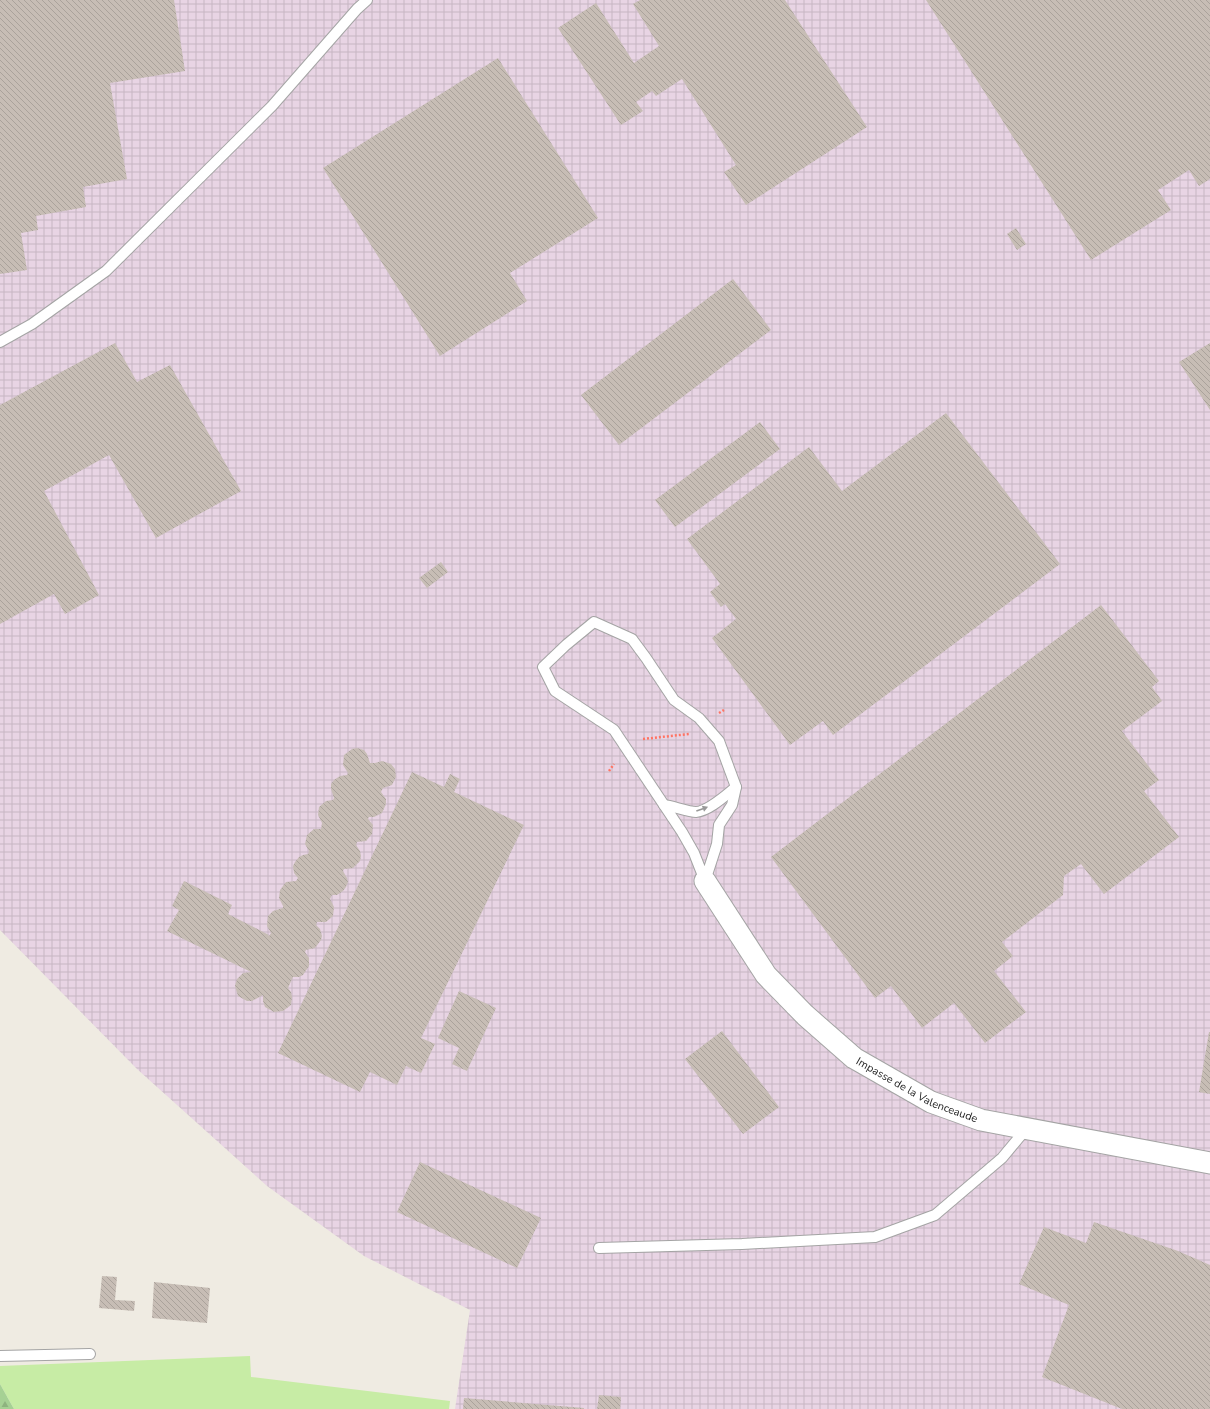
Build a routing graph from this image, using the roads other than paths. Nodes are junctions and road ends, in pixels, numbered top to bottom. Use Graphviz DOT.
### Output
graph roads {
  1 [pos="367,0"];
  2 [pos="0,342"];
  3 [pos="736,787"];
  4 [pos="664,805"];
  5 [pos="705,881"];
  6 [pos="1027,1128"];
  7 [pos="1210,1163"];
  8 [pos="599,1248"];
  9 [pos="90,1354"];
  10 [pos="0,1356"];
  1 -- 2 [label="lane"];
  4 -- 3 [label="lane, one-way"];
  3 -- 4 [label="lane, Impasse de la Valenceaude"];
  3 -- 5 [label="lane"];
  4 -- 5 [label="lane, Impasse de la Valenceaude"];
  5 -- 6 [label="street, Impasse de la Valenceaude"];
  6 -- 7 [label="street, Impasse de la Valenceaude"];
  6 -- 8 [label="lane"];
  9 -- 10 [label="lane"];
}
